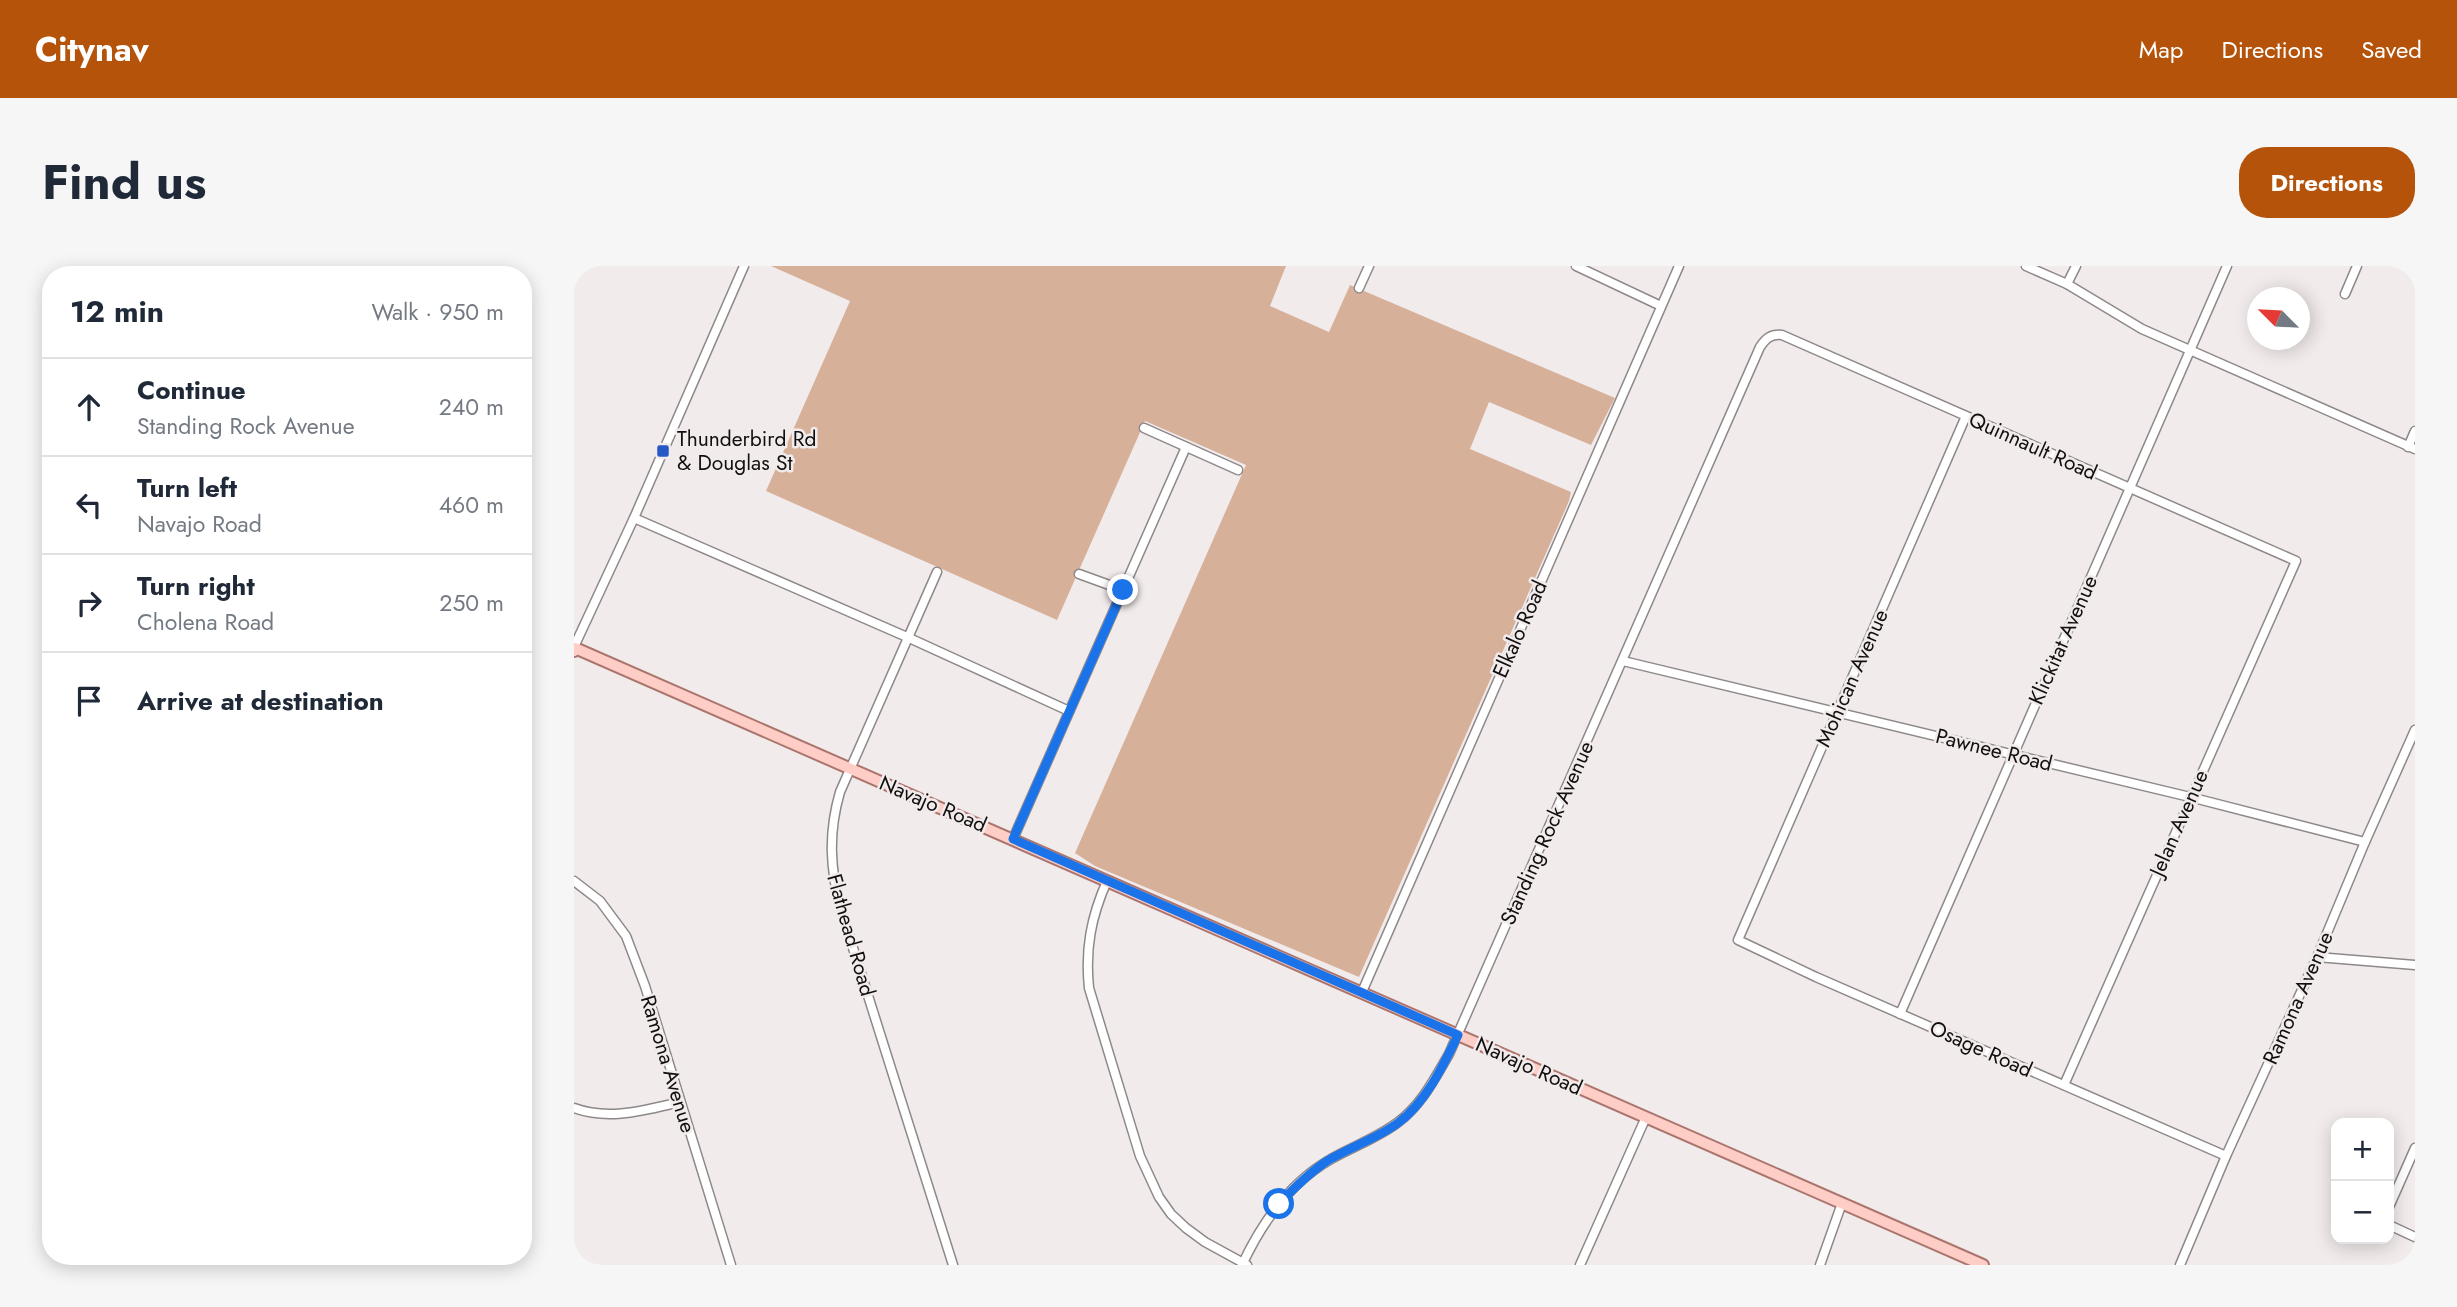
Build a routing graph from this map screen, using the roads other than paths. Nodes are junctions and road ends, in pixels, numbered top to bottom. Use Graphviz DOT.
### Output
graph roads {
  1 [pos="744,266"];
  2 [pos="1369,266"];
  3 [pos="1576,266"];
  4 [pos="1679,266"];
  5 [pos="2026,266"];
  6 [pos="2076,266"];
  7 [pos="2227,266"];
  8 [pos="2357,266"];
  9 [pos="2067,284"];
  10 [pos="1359,288"];
  11 [pos="2345,294"];
  12 [pos="1661,306"];
  13 [pos="1770,336"];
  14 [pos="2190,351"];
  15 [pos="1966,416"];
  16 [pos="1144,428"];
  17 [pos="2415,431"];
  18 [pos="1186,447"];
  19 [pos="2412,448"];
  20 [pos="1238,470"];
  21 [pos="2130,489"];
  22 [pos="634,517"];
  23 [pos="2296,561"];
  24 [pos="937,572"];
  25 [pos="1079,574"];
  26 [pos="1123,590"];
  27 [pos="907,637"];
  28 [pos="574,649"];
  29 [pos="1622,661"];
  30 [pos="1069,711"];
  31 [pos="1837,713"];
  32 [pos="2415,730"];
  33 [pos="2012,756"];
  34 [pos="849,768"];
  35 [pos="2190,797"];
  36 [pos="1013,839"];
  37 [pos="2365,842"];
  38 [pos="574,881"];
  39 [pos="1107,881"];
  40 [pos="1738,940"];
  41 [pos="2317,957"];
  42 [pos="2415,965"];
  43 [pos="1362,992"];
  44 [pos="1900,1014"];
  45 [pos="1458,1035"];
  46 [pos="2064,1085"];
  47 [pos="680,1102"];
  48 [pos="574,1108"];
  49 [pos="1646,1117"];
  50 [pos="2415,1148"];
  51 [pos="2226,1156"];
  52 [pos="2394,1196"];
  53 [pos="1842,1203"];
  54 [pos="2394,1226"];
  55 [pos="2415,1237"];
  56 [pos="1244,1264"];
  57 [pos="731,1265"];
  58 [pos="953,1265"];
  59 [pos="1580,1265"];
  60 [pos="1819,1265"];
  61 [pos="1983,1265"];
  62 [pos="2180,1265"];
  1 -- 22 [label="street"];
  2 -- 10 [label="street"];
  3 -- 12 [label="street"];
  4 -- 12 [label="street, Elkalo Road"];
  5 -- 9 [label="street"];
  6 -- 9 [label="street"];
  7 -- 14 [label="street, Klickitat Avenue"];
  8 -- 11 [label="street"];
  9 -- 14 [label="street"];
  12 -- 43 [label="street, Elkalo Road"];
  13 -- 15 [label="street, Quinnault Road"];
  13 -- 29 [label="street, Standing Rock Avenue"];
  14 -- 19 [label="street"];
  14 -- 21 [label="street, Klickitat Avenue"];
  15 -- 21 [label="street, Quinnault Road"];
  15 -- 31 [label="street, Mohican Avenue"];
  16 -- 18 [label="street"];
  17 -- 19 [label="street"];
  18 -- 20 [label="street"];
  18 -- 26 [label="street"];
  21 -- 23 [label="street, Quinnault Road"];
  21 -- 33 [label="street, Klickitat Avenue"];
  22 -- 27 [label="street"];
  22 -- 28 [label="street"];
  23 -- 35 [label="street, Jelan Avenue"];
  24 -- 27 [label="street, Flathead Road"];
  25 -- 26 [label="street"];
  26 -- 30 [label="street"];
  27 -- 30 [label="street"];
  27 -- 34 [label="street, Flathead Road"];
  28 -- 34 [label="main road, Navajo Road"];
  29 -- 31 [label="street, Pawnee Road"];
  29 -- 45 [label="street, Standing Rock Avenue"];
  30 -- 36 [label="street"];
  31 -- 33 [label="street, Pawnee Road"];
  31 -- 40 [label="street, Mohican Avenue"];
  32 -- 37 [label="street, Ramona Avenue"];
  33 -- 35 [label="street, Pawnee Road"];
  33 -- 44 [label="street, Klickitat Avenue"];
  34 -- 36 [label="main road, Navajo Road"];
  34 -- 58 [label="street, Flathead Road"];
  35 -- 37 [label="street, Pawnee Road"];
  35 -- 46 [label="street, Jelan Avenue"];
  36 -- 39 [label="main road, Navajo Road"];
  37 -- 41 [label="street, Ramona Avenue"];
  38 -- 47 [label="street, Ramona Avenue"];
  39 -- 43 [label="main road, Navajo Road"];
  39 -- 56 [label="street"];
  40 -- 44 [label="street, Osage Road"];
  41 -- 42 [label="street"];
  41 -- 51 [label="street, Ramona Avenue"];
  43 -- 45 [label="main road, Navajo Road"];
  44 -- 46 [label="street, Osage Road"];
  45 -- 49 [label="main road, Navajo Road"];
  45 -- 56 [label="street, Standing Rock Avenue"];
  46 -- 51 [label="street, Osage Road"];
  47 -- 48 [label="street"];
  47 -- 57 [label="street, Ramona Avenue"];
  49 -- 53 [label="main road, Navajo Road"];
  49 -- 59 [label="street"];
  50 -- 52 [label="street"];
  51 -- 62 [label="street, Ramona Avenue"];
  53 -- 60 [label="street"];
  53 -- 61 [label="main road, Navajo Road"];
  54 -- 55 [label="street"];
}
